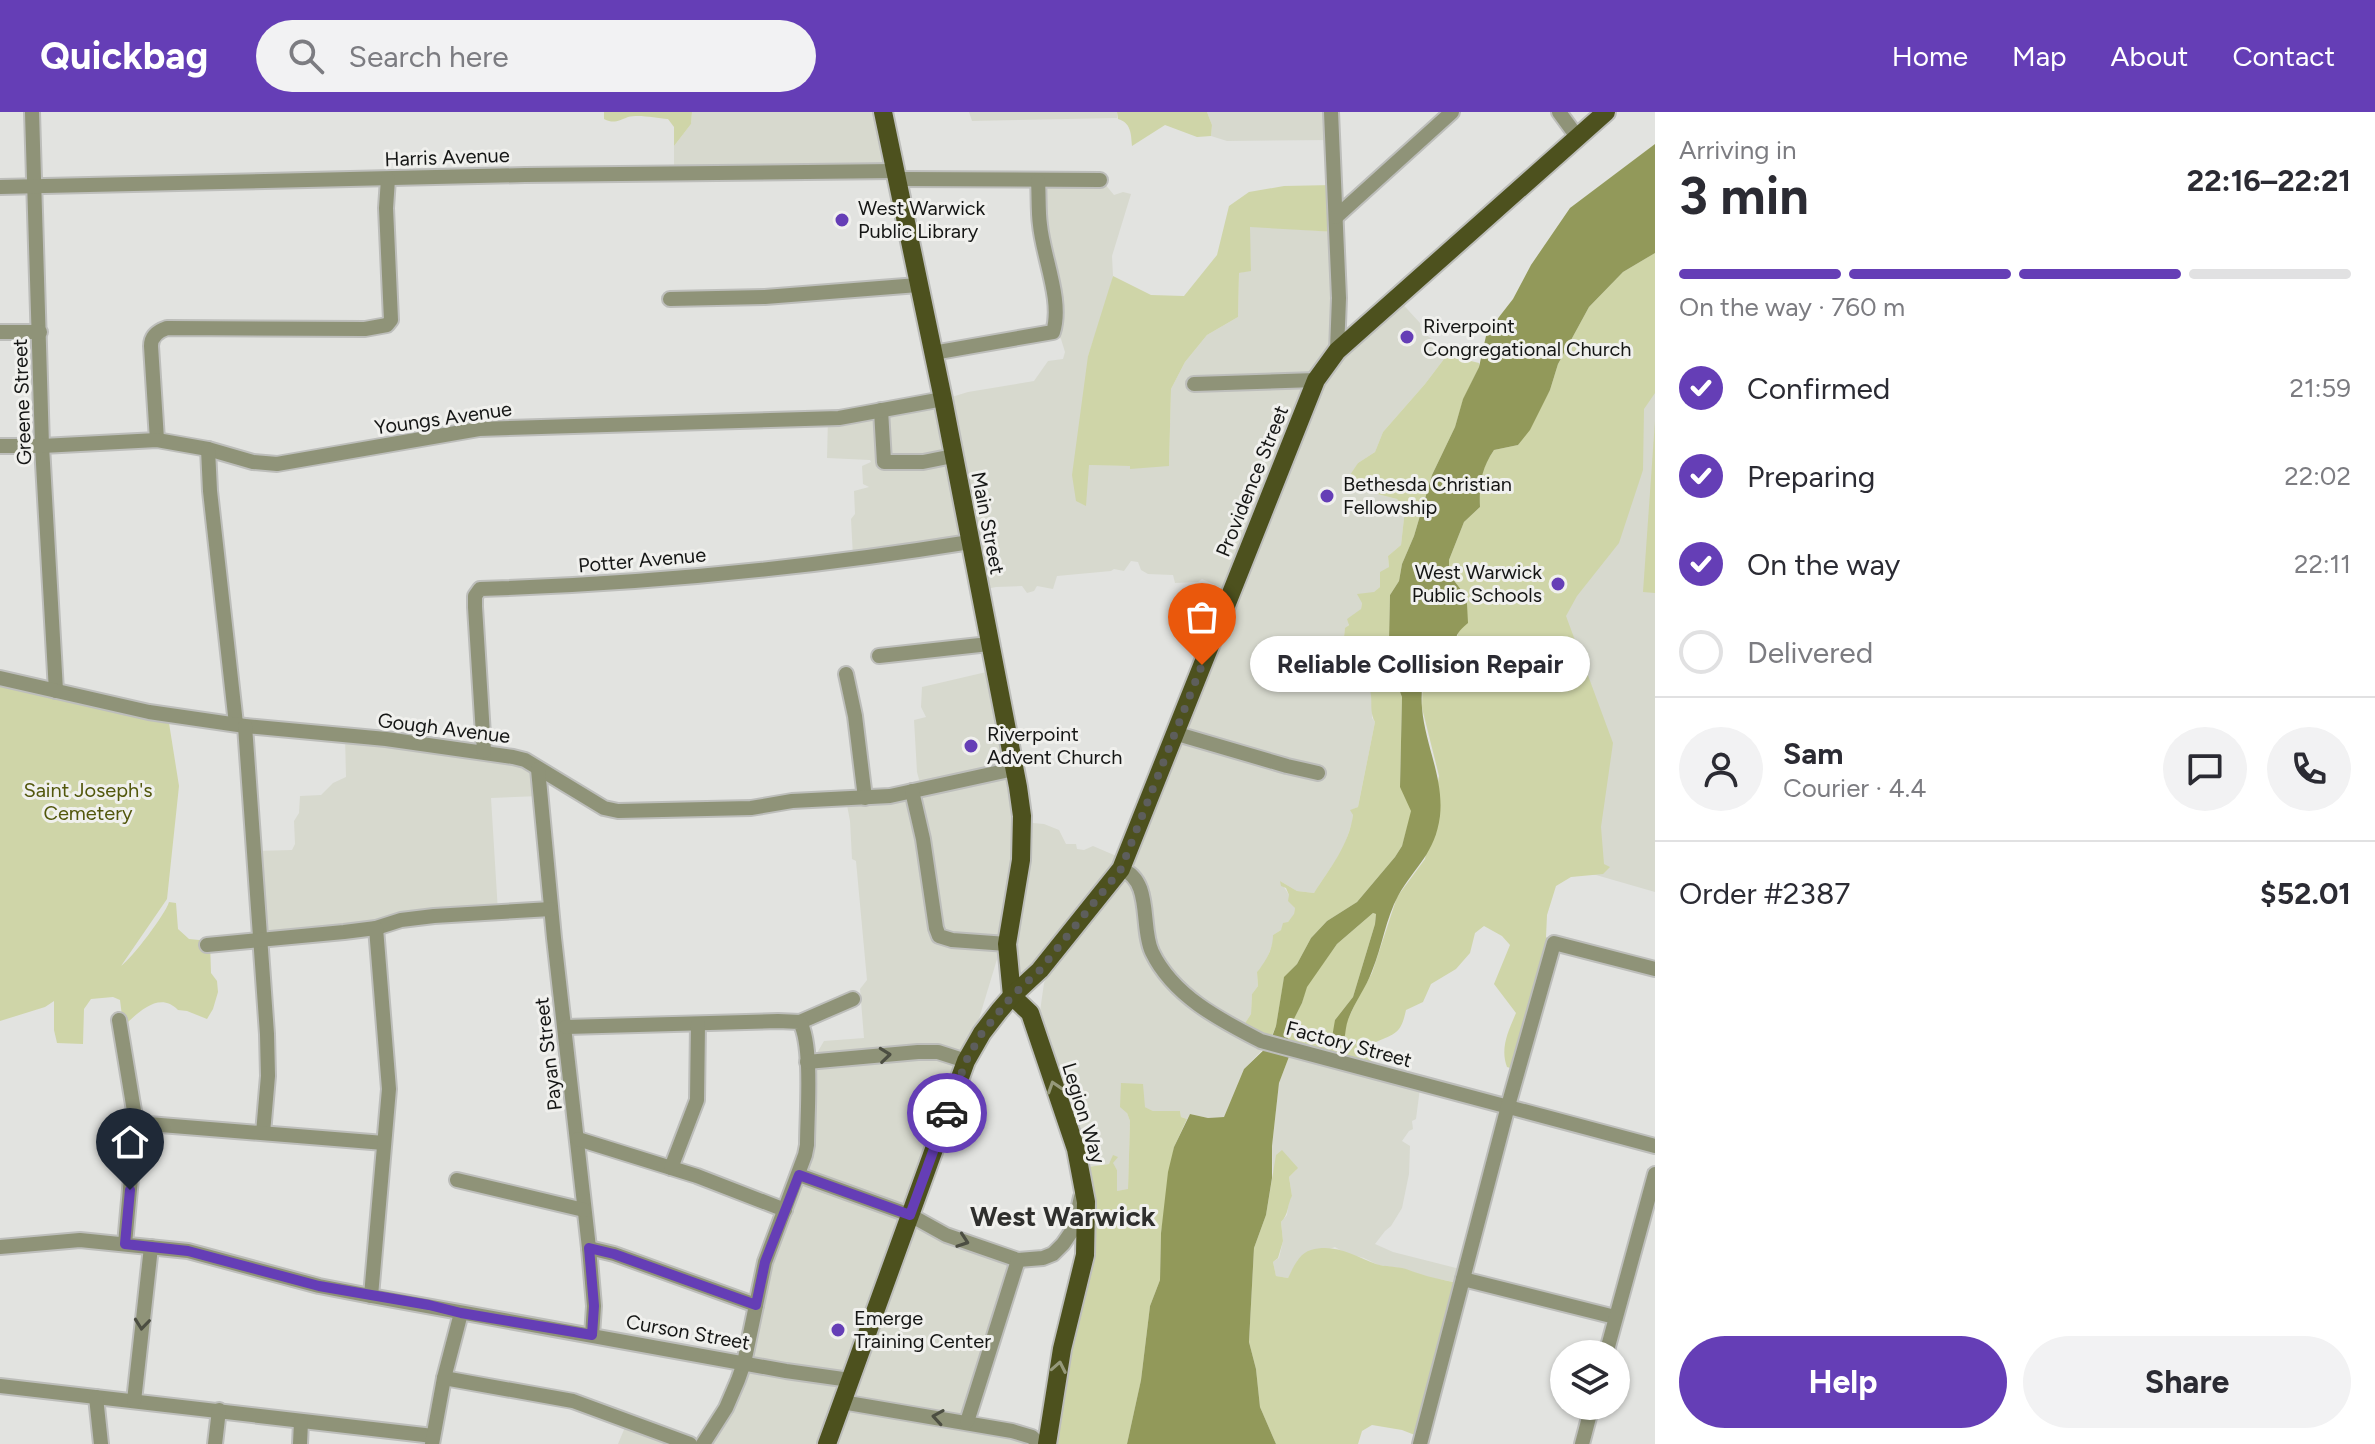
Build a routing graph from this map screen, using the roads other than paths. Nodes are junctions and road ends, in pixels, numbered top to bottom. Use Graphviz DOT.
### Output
graph roads {
  1 [pos="32,112"];
  2 [pos="883,112"];
  3 [pos="1331,112"];
  4 [pos="1452,112"];
  5 [pos="1559,112"];
  6 [pos="1606,112"];
  7 [pos="1578,138"];
  8 [pos="897,175"];
  9 [pos="388,179"];
  10 [pos="1100,180"];
  11 [pos="1038,181"];
  12 [pos="34,186"];
  13 [pos="0,187"];
  14 [pos="1336,217"];
  15 [pos="918,285"];
  16 [pos="670,299"];
  17 [pos="0,332"];
  18 [pos="40,332"];
  19 [pos="1337,351"];
  20 [pos="933,353"];
  21 [pos="1316,380"];
  22 [pos="1194,384"];
  23 [pos="943,399"];
  24 [pos="881,410"];
  25 [pos="157,440"];
  26 [pos="0,446"];
  27 [pos="42,446"];
  28 [pos="208,449"];
  29 [pos="953,456"];
  30 [pos="970,542"];
  31 [pos="989,644"];
  32 [pos="879,656"];
  33 [pos="846,674"];
  34 [pos="0,678"];
  35 [pos="56,691"];
  36 [pos="240,725"];
  37 [pos="1174,733"];
  38 [pos="484,751"];
  39 [pos="538,769"];
  40 [pos="1014,769"];
  41 [pos="1318,773"];
  42 [pos="912,791"];
  43 [pos="865,798"];
  44 [pos="1121,869"];
  45 [pos="551,909"];
  46 [pos="376,928"];
  47 [pos="260,939"];
  48 [pos="1007,944"];
  49 [pos="207,945"];
  50 [pos="1655,969"];
  51 [pos="1012,996"];
  52 [pos="853,999"];
  53 [pos="119,1020"];
  54 [pos="800,1022"];
  55 [pos="698,1024"];
  56 [pos="566,1027"];
  57 [pos="966,1061"];
  58 [pos="807,1062"];
  59 [pos="1508,1106"];
  60 [pos="136,1123"];
  61 [pos="263,1133"];
  62 [pos="578,1139"];
  63 [pos="384,1143"];
  64 [pos="1655,1146"];
  65 [pos="671,1168"];
  66 [pos="1655,1174"];
  67 [pos="799,1175"];
  68 [pos="457,1180"];
  69 [pos="1083,1189"];
  70 [pos="584,1210"];
  71 [pos="785,1210"];
  72 [pos="910,1215"];
  73 [pos="125,1244"];
  74 [pos="0,1247"];
  75 [pos="151,1247"];
  76 [pos="589,1248"];
  77 [pos="1018,1260"];
  78 [pos="1463,1279"];
  79 [pos="371,1296"];
  80 [pos="756,1305"];
  81 [pos="461,1313"];
  82 [pos="1615,1317"];
  83 [pos="592,1335"];
  84 [pos="1609,1340"];
  85 [pos="744,1363"];
  86 [pos="444,1378"];
  87 [pos="850,1380"];
  88 [pos="0,1386"];
  89 [pos="96,1397"];
  90 [pos="134,1401"];
  91 [pos="842,1402"];
  92 [pos="219,1410"];
  93 [pos="1588,1420"];
  94 [pos="301,1422"];
  95 [pos="967,1422"];
  96 [pos="1002,1437"];
  97 [pos="432,1440"];
  98 [pos="1422,1443"];
  99 [pos="101,1444"];
  100 [pos="215,1444"];
  101 [pos="300,1444"];
  102 [pos="690,1444"];
  103 [pos="703,1444"];
  104 [pos="827,1444"];
  105 [pos="1039,1444"];
  106 [pos="1047,1444"];
  107 [pos="1582,1444"];
  1 -- 12 [label="street, Greene Street"];
  2 -- 8 [label="main road, Main Street"];
  3 -- 14 [label="street"];
  4 -- 14 [label="street"];
  5 -- 7 [label="street"];
  6 -- 7 [label="main road, Providence Street"];
  7 -- 19 [label="main road, Providence Street"];
  8 -- 9 [label="street, Harris Avenue"];
  8 -- 11 [label="street, Harris Avenue"];
  8 -- 15 [label="main road, Main Street"];
  9 -- 12 [label="street, Harris Avenue"];
  9 -- 25 [label="street"];
  10 -- 11 [label="street, Harris Avenue"];
  11 -- 20 [label="street"];
  12 -- 13 [label="street, Harris Avenue"];
  12 -- 18 [label="street, Greene Street"];
  14 -- 19 [label="street"];
  15 -- 16 [label="street"];
  15 -- 20 [label="main road, Main Street"];
  17 -- 18 [label="street"];
  18 -- 27 [label="street, Greene Street"];
  19 -- 21 [label="main road, Providence Street"];
  20 -- 23 [label="main road, Main Street"];
  21 -- 22 [label="street"];
  21 -- 37 [label="main road, Providence Street"];
  23 -- 24 [label="street, Youngs Avenue"];
  23 -- 29 [label="main road, Main Street"];
  24 -- 28 [label="street, Youngs Avenue"];
  24 -- 29 [label="street"];
  25 -- 27 [label="street, Youngs Avenue"];
  25 -- 28 [label="street, Youngs Avenue"];
  26 -- 27 [label="street, Youngs Avenue"];
  27 -- 35 [label="street, Greene Street"];
  28 -- 36 [label="street"];
  29 -- 30 [label="main road, Main Street"];
  30 -- 31 [label="main road, Main Street"];
  30 -- 38 [label="street, Potter Avenue"];
  31 -- 32 [label="street"];
  31 -- 40 [label="main road, Main Street"];
  33 -- 43 [label="street"];
  34 -- 35 [label="street, Gough Avenue"];
  35 -- 36 [label="street, Gough Avenue"];
  36 -- 38 [label="street, Gough Avenue"];
  36 -- 47 [label="street"];
  37 -- 41 [label="street"];
  37 -- 44 [label="main road, Providence Street"];
  38 -- 39 [label="street, Gough Avenue"];
  39 -- 43 [label="street, Gough Avenue"];
  39 -- 45 [label="street, Payan Street"];
  40 -- 42 [label="street, Gough Avenue"];
  40 -- 48 [label="main road, Main Street"];
  42 -- 43 [label="street, Gough Avenue"];
  42 -- 48 [label="street"];
  44 -- 51 [label="main road, Providence Street"];
  44 -- 59 [label="street, Factory Street"];
  45 -- 46 [label="street"];
  45 -- 56 [label="street, Payan Street"];
  46 -- 47 [label="street"];
  46 -- 63 [label="street"];
  47 -- 49 [label="street"];
  47 -- 61 [label="street"];
  48 -- 51 [label="main road"];
  50 -- 59 [label="street"];
  51 -- 57 [label="main road, Providence Street"];
  69 -- 51 [label="main road, Legion Way, one-way"];
  52 -- 54 [label="street"];
  53 -- 60 [label="street"];
  54 -- 55 [label="street"];
  54 -- 58 [label="street"];
  55 -- 56 [label="street"];
  55 -- 65 [label="street"];
  56 -- 62 [label="street, Payan Street"];
  58 -- 57 [label="street, one-way"];
  57 -- 72 [label="main road"];
  58 -- 67 [label="street"];
  59 -- 64 [label="street, Factory Street"];
  59 -- 78 [label="street"];
  60 -- 61 [label="street"];
  60 -- 73 [label="street"];
  61 -- 63 [label="street"];
  62 -- 65 [label="street"];
  62 -- 70 [label="street, Payan Street"];
  63 -- 79 [label="street"];
  65 -- 71 [label="street"];
  66 -- 82 [label="street"];
  67 -- 71 [label="street"];
  67 -- 72 [label="street"];
  68 -- 70 [label="street"];
  69 -- 77 [label="street"];
  106 -- 69 [label="main road, Legion Way, one-way"];
  70 -- 76 [label="street, Payan Street"];
  71 -- 80 [label="street"];
  72 -- 77 [label="street, one-way"];
  72 -- 87 [label="main road"];
  73 -- 74 [label="street, Curson Street"];
  73 -- 75 [label="street, Curson Street"];
  75 -- 79 [label="street, Curson Street"];
  75 -- 90 [label="street, one-way"];
  76 -- 80 [label="street"];
  76 -- 83 [label="street, Payan Street"];
  77 -- 95 [label="street"];
  78 -- 82 [label="street"];
  78 -- 98 [label="street"];
  79 -- 81 [label="street, Curson Street"];
  80 -- 85 [label="street"];
  81 -- 83 [label="street, Curson Street"];
  81 -- 86 [label="street"];
  82 -- 84 [label="street"];
  83 -- 85 [label="street, Curson Street"];
  85 -- 87 [label="street, Curson Street"];
  85 -- 103 [label="street"];
  86 -- 97 [label="street"];
  86 -- 102 [label="street"];
  87 -- 91 [label="main road"];
  88 -- 89 [label="street"];
  89 -- 90 [label="street"];
  89 -- 99 [label="street"];
  90 -- 92 [label="street"];
  95 -- 91 [label="street, one-way"];
  91 -- 104 [label="main road"];
  92 -- 94 [label="street"];
  92 -- 100 [label="street"];
  93 -- 107 [label="street"];
  94 -- 97 [label="street"];
  94 -- 101 [label="street"];
  95 -- 96 [label="street"];
  96 -- 105 [label="street"];
}
